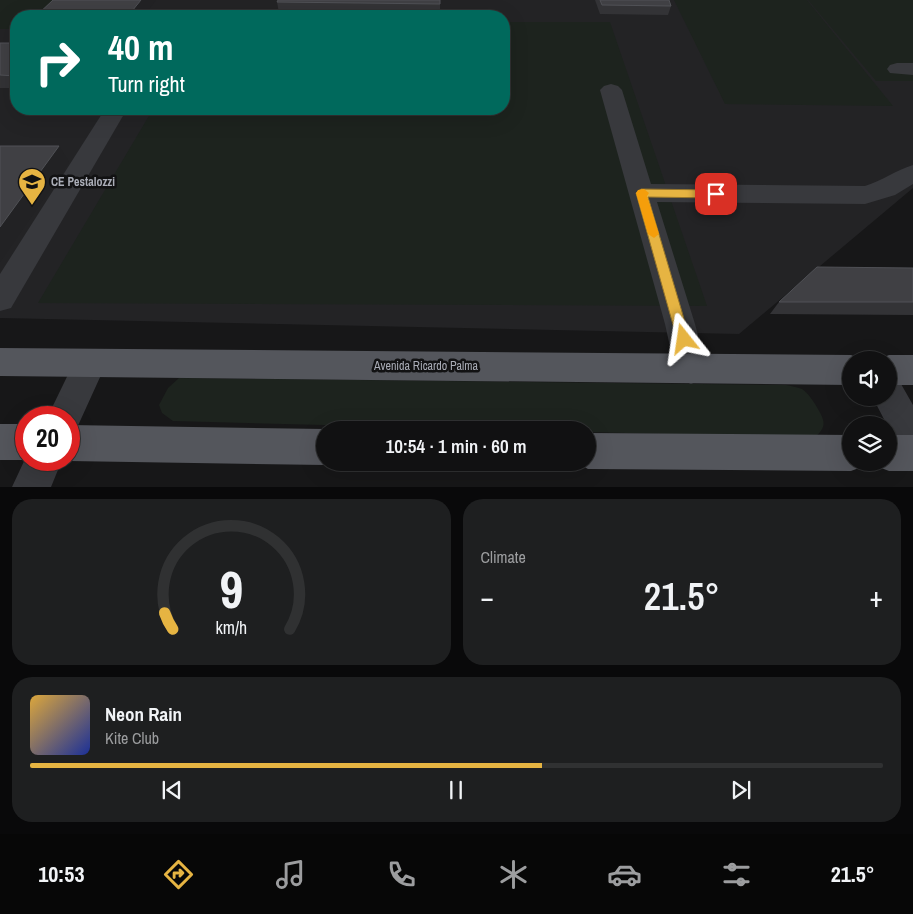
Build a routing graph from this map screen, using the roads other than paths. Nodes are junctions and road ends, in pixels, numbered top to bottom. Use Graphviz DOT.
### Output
graph roads {
  1 [pos="611,90"];
  2 [pos="112,115"];
  3 [pos="913,173"];
  4 [pos="641,193"];
  5 [pos="0,299"];
  6 [pos="0,362"];
  7 [pos="90,364"];
  8 [pos="691,368"];
  9 [pos="842,370"];
  10 [pos="897,370"];
  11 [pos="913,370"];
  12 [pos="70,406"];
  13 [pos="895,406"];
  14 [pos="913,439"];
  15 [pos="0,442"];
  16 [pos="15,442"];
  17 [pos="80,443"];
  18 [pos="316,447"];
  19 [pos="596,451"];
  20 [pos="842,453"];
  21 [pos="897,453"];
  22 [pos="913,453"];
  23 [pos="38,471"];
  24 [pos="31,486"];
  1 -- 4 [label="street"];
  2 -- 5 [label="street"];
  3 -- 4 [label="street"];
  4 -- 8 [label="street"];
  6 -- 7 [label="main road, Avenida Ricardo Palma"];
  7 -- 8 [label="main road, Avenida Ricardo Palma"];
  7 -- 12 [label="street"];
  8 -- 9 [label="main road, Avenida Ricardo Palma"];
  10 -- 11 [label="main road"];
  13 -- 14 [label="street"];
  15 -- 16 [label="main road"];
  17 -- 18 [label="main road"];
  19 -- 20 [label="main road"];
  21 -- 22 [label="main road"];
  23 -- 24 [label="street"];
}
